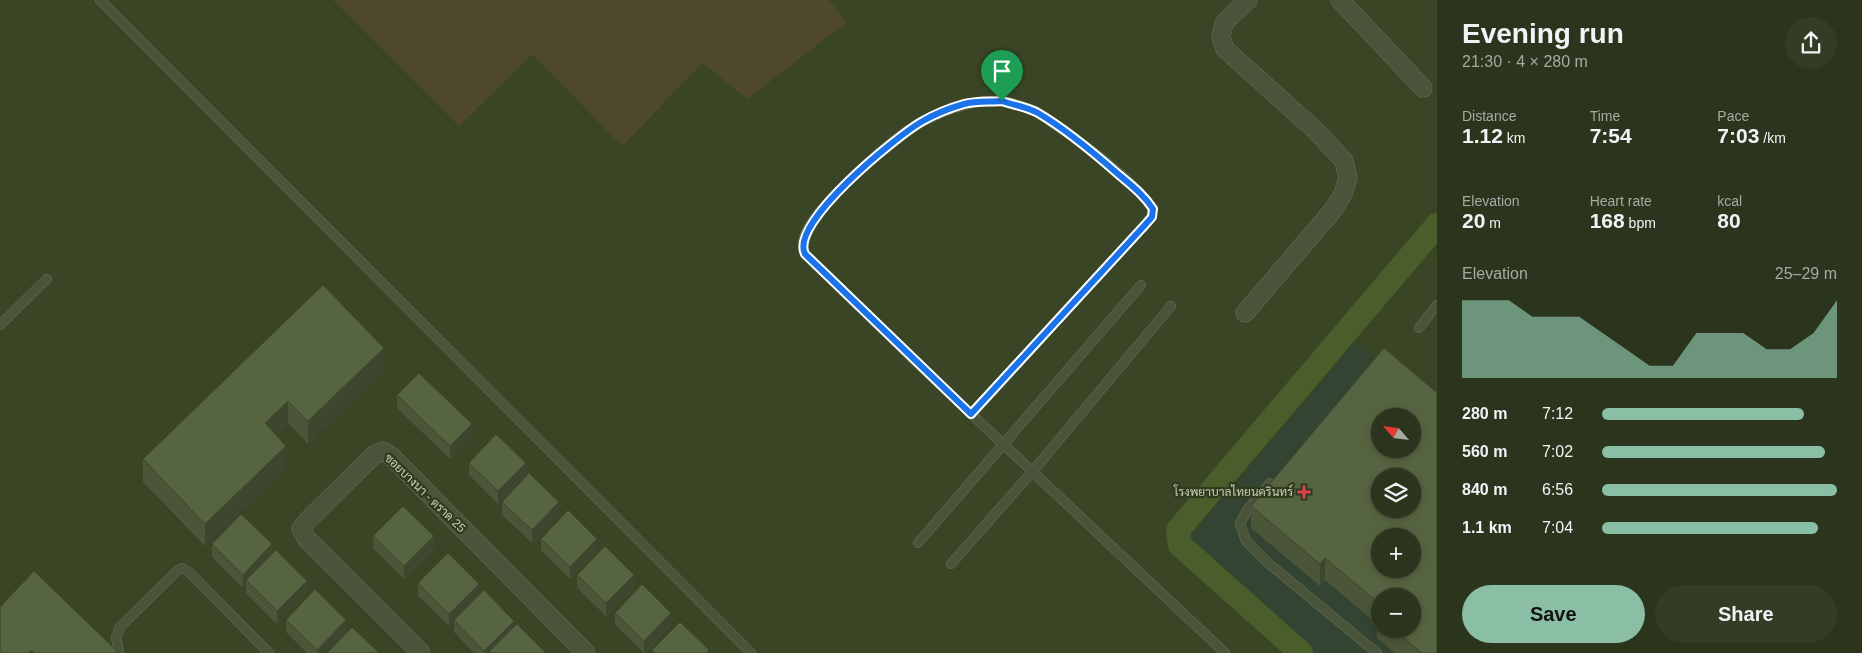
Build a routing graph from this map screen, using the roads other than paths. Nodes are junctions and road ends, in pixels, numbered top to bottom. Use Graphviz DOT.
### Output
graph roads {
  1 [pos="100,0"];
  2 [pos="1248,0"];
  3 [pos="1340,0"];
  4 [pos="1422,88"];
  5 [pos="47,279"];
  6 [pos="1141,285"];
  7 [pos="1437,305"];
  8 [pos="1171,306"];
  9 [pos="1245,313"];
  10 [pos="0,325"];
  11 [pos="1418,328"];
  12 [pos="971,414"];
  13 [pos="1003,444"];
  14 [pos="1032,472"];
  15 [pos="1273,480"];
  16 [pos="918,543"];
  17 [pos="951,564"];
  18 [pos="118,653"];
  19 [pos="269,653"];
  20 [pos="421,653"];
  21 [pos="586,653"];
  22 [pos="751,653"];
  23 [pos="1225,653"];
  24 [pos="1377,653"];
  1 -- 22 [label="lane"];
  2 -- 9 [label="street"];
  3 -- 4 [label="street"];
  5 -- 10 [label="lane"];
  6 -- 13 [label="lane"];
  7 -- 11 [label="lane"];
  8 -- 14 [label="lane"];
  12 -- 12 [label="lane"];
  12 -- 13 [label="lane"];
  13 -- 14 [label="lane"];
  13 -- 16 [label="lane"];
  14 -- 17 [label="lane"];
  14 -- 23 [label="lane"];
  15 -- 24 [label="lane"];
  18 -- 19 [label="lane"];
  20 -- 21 [label="street, ซอยบางนา - ตราด 25"];
}
